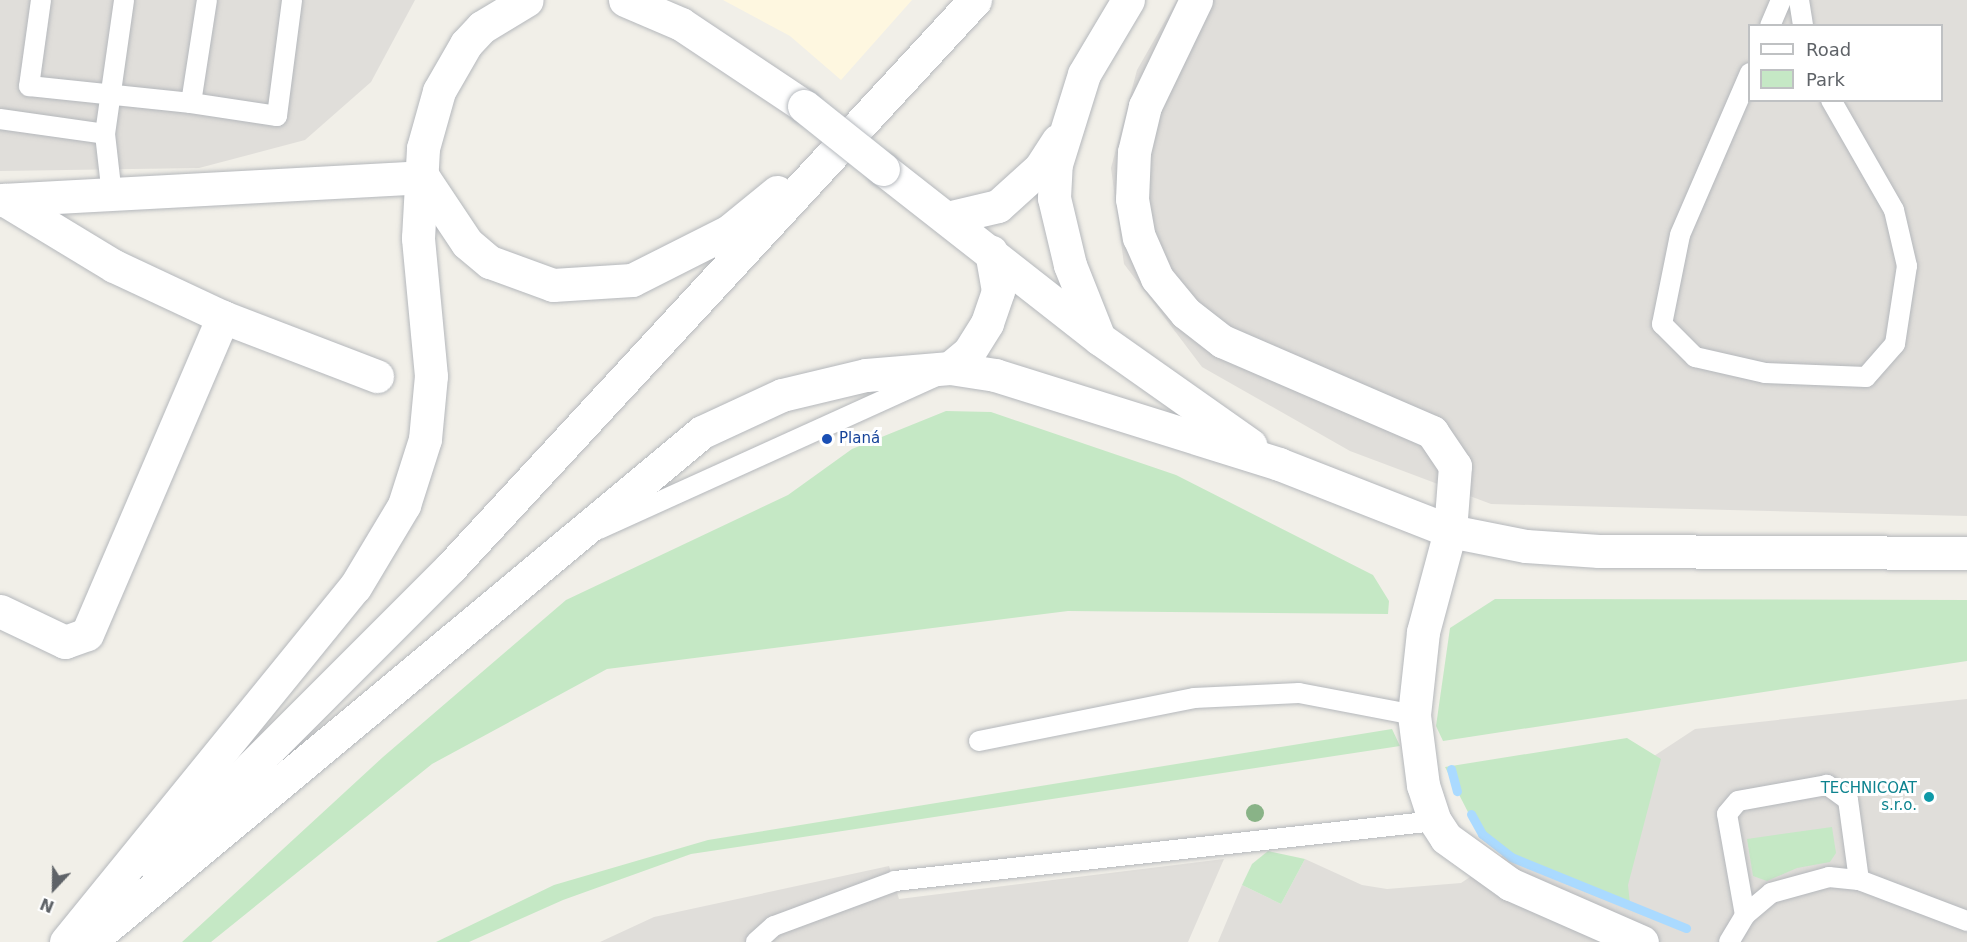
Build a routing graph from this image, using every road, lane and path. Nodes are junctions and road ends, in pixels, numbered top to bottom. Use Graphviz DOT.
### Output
graph roads {
  1 [pos="41,0"];
  2 [pos="124,0"];
  3 [pos="207,0"];
  4 [pos="292,0"];
  5 [pos="527,0"];
  6 [pos="625,0"];
  7 [pos="975,0"];
  8 [pos="1128,0"];
  9 [pos="1196,0"];
  10 [pos="1781,0"];
  11 [pos="1799,0"];
  12 [pos="1771,24"];
  13 [pos="1803,24"];
  14 [pos="1748,75"];
  15 [pos="112,95"];
  16 [pos="1832,102"];
  17 [pos="191,103"];
  18 [pos="871,116"];
  19 [pos="0,119"];
  20 [pos="1065,129"];
  21 [pos="105,135"];
  22 [pos="423,177"];
  23 [pos="112,195"];
  24 [pos="3,200"];
  25 [pos="947,218"];
  26 [pos="991,252"];
  27 [pos="223,317"];
  28 [pos="1100,339"];
  29 [pos="950,368"];
  30 [pos="377,376"];
  31 [pos="1279,464"];
  32 [pos="1450,531"];
  33 [pos="580,537"];
  34 [pos="1967,554"];
  35 [pos="0,611"];
  36 [pos="1414,715"];
  37 [pos="979,741"];
  38 [pos="1435,821"];
  39 [pos="1859,880"];
  40 [pos="1745,915"];
  41 [pos="1967,921"];
  42 [pos="66,942"];
  43 [pos="76,942"];
  44 [pos="89,942"];
  45 [pos="756,942"];
  46 [pos="1642,942"];
  47 [pos="1729,942"];
  1 -- 15 [label="lane"];
  2 -- 15 [label="lane"];
  3 -- 17 [label="lane"];
  4 -- 17 [label="lane"];
  5 -- 22 [label="main road"];
  6 -- 25 [label="main road, bridge"];
  7 -- 18 [label="main road"];
  8 -- 20 [label="main road"];
  9 -- 32 [label="main road"];
  10 -- 12 [label="lane"];
  11 -- 13 [label="lane"];
  14 -- 16 [label="lane"];
  15 -- 17 [label="lane"];
  15 -- 21 [label="lane"];
  18 -- 22 [label="main road"];
  18 -- 43 [label="main road"];
  19 -- 21 [label="lane"];
  20 -- 25 [label="main road"];
  20 -- 28 [label="main road"];
  21 -- 23 [label="lane"];
  22 -- 23 [label="main road"];
  22 -- 42 [label="main road"];
  23 -- 24 [label="main road"];
  24 -- 27 [label="main road"];
  25 -- 26 [label="main road"];
  26 -- 28 [label="main road"];
  26 -- 29 [label="main road"];
  27 -- 30 [label="main road"];
  27 -- 35 [label="main road"];
  28 -- 31 [label="main road"];
  29 -- 31 [label="main road"];
  29 -- 33 [label="lane"];
  29 -- 33 [label="main road"];
  31 -- 32 [label="main road"];
  32 -- 34 [label="main road"];
  32 -- 36 [label="main road"];
  33 -- 44 [label="main road"];
  36 -- 37 [label="lane"];
  36 -- 38 [label="main road"];
  38 -- 45 [label="lane"];
  38 -- 46 [label="main road"];
  39 -- 40 [label="lane"];
  39 -- 40 [label="lane"];
  39 -- 41 [label="lane"];
  40 -- 47 [label="lane"];
}
